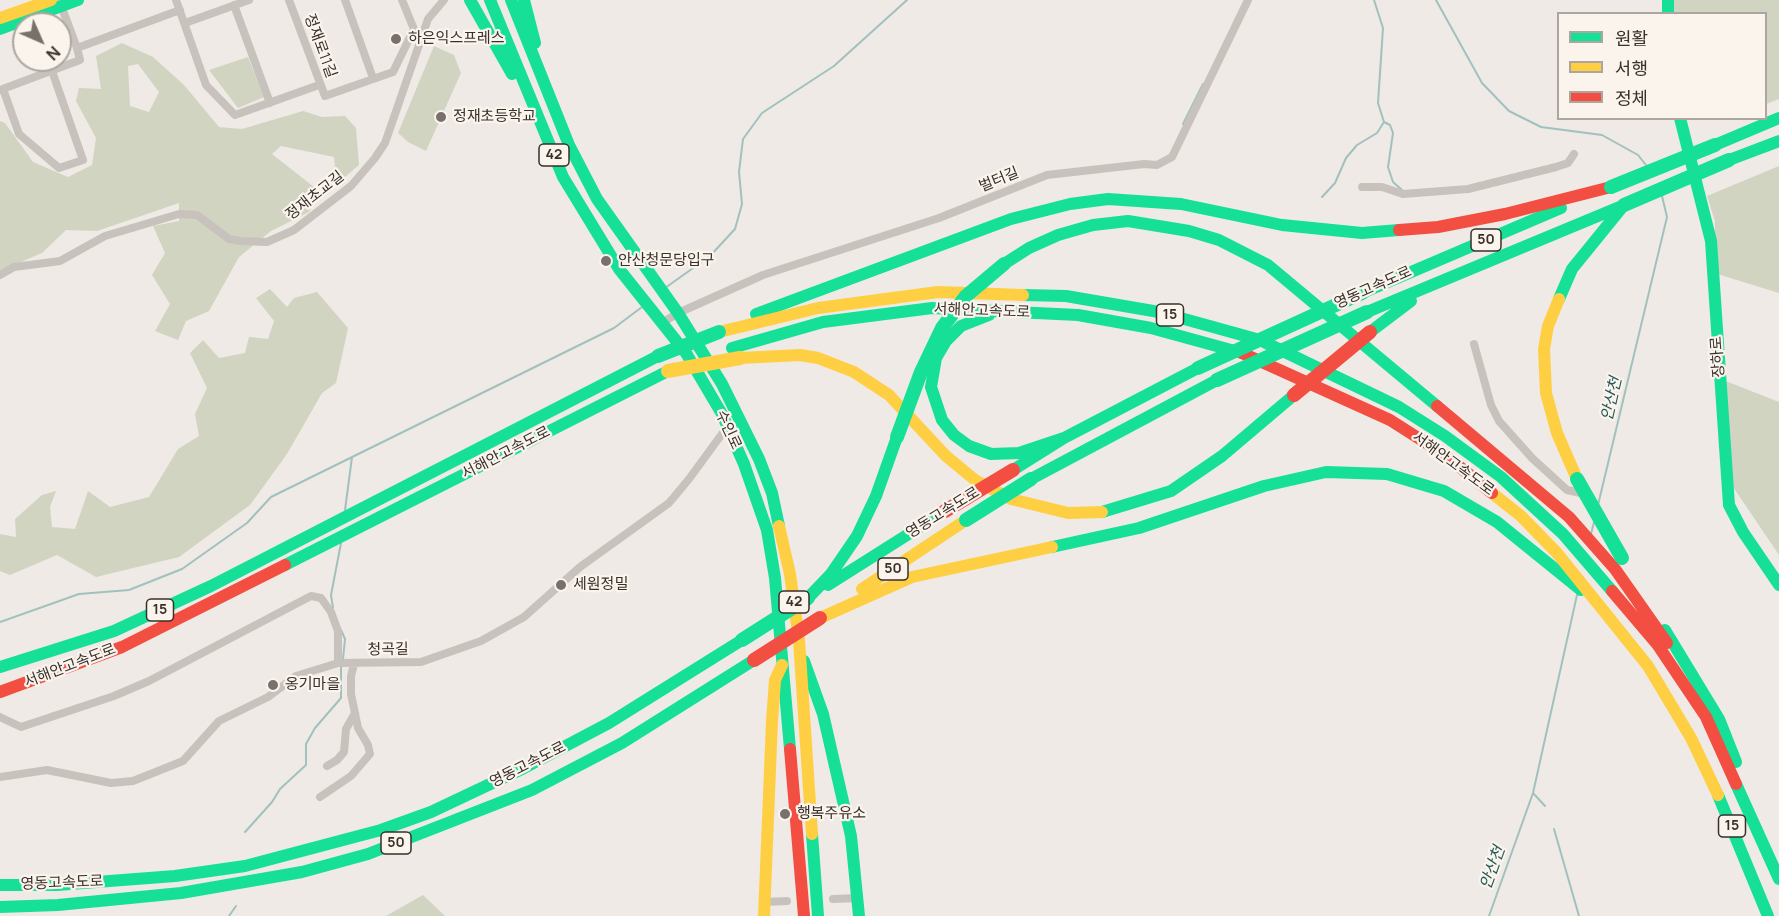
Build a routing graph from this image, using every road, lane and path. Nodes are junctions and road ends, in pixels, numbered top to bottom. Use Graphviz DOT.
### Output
graph roads {
  1 [pos="78,0"];
  2 [pos="176,0"];
  3 [pos="249,0"];
  4 [pos="289,0"];
  5 [pos="345,0"];
  6 [pos="402,0"];
  7 [pos="444,0"];
  8 [pos="467,0"];
  9 [pos="490,0"];
  10 [pos="511,0"];
  11 [pos="524,0"];
  12 [pos="1248,0"];
  13 [pos="57,2"];
  14 [pos="234,5"];
  15 [pos="180,10"];
  16 [pos="0,18"];
  17 [pos="185,23"];
  18 [pos="0,29"];
  19 [pos="414,31"];
  20 [pos="421,39"];
  21 [pos="77,48"];
  22 [pos="72,63"];
  23 [pos="49,72"];
  24 [pos="52,72"];
  25 [pos="373,78"];
  26 [pos="319,85"];
  27 [pos="545,86"];
  28 [pos="2,90"];
  29 [pos="270,103"];
  30 [pos="1779,118"];
  31 [pos="539,119"];
  32 [pos="1681,120"];
  33 [pos="1779,141"];
  34 [pos="1574,154"];
  35 [pos="1611,186"];
  36 [pos="1362,187"];
  37 [pos="1624,206"];
  38 [pos="0,274"];
  39 [pos="1450,279"];
  40 [pos="674,309"];
  41 [pos="1003,312"];
  42 [pos="659,320"];
  43 [pos="719,332"];
  44 [pos="1474,344"];
  45 [pos="736,353"];
  46 [pos="727,427"];
  47 [pos="1064,438"];
  48 [pos="1588,494"];
  49 [pos="1618,564"];
  50 [pos="1778,582"];
  51 [pos="808,598"];
  52 [pos="1604,609"];
  53 [pos="820,618"];
  54 [pos="800,655"];
  55 [pos="338,663"];
  56 [pos="783,663"];
  57 [pos="354,664"];
  58 [pos="0,667"];
  59 [pos="3,691"];
  60 [pos="355,713"];
  61 [pos="0,717"];
  62 [pos="1712,718"];
  63 [pos="327,766"];
  64 [pos="0,777"];
  65 [pos="320,797"];
  66 [pos="1779,879"];
  67 [pos="0,885"];
  68 [pos="858,898"];
  69 [pos="833,899"];
  70 [pos="787,901"];
  71 [pos="0,907"];
  72 [pos="764,909"];
  73 [pos="804,916"];
  74 [pos="818,916"];
  75 [pos="860,916"];
  76 [pos="1768,916"];
  1 -- 13 [label="main road"];
  2 -- 15 [label="street"];
  3 -- 14 [label="street"];
  4 -- 26 [label="street, 정재로11길"];
  5 -- 25 [label="street"];
  6 -- 19 [label="street"];
  7 -- 20 [label="street, 정재초교길"];
  8 -- 31 [label="main road"];
  9 -- 31 [label="main road, 수인로 / 42"];
  10 -- 27 [label="main road, 수인로 / 42"];
  11 -- 27 [label="main road"];
  12 -- 40 [label="street, 벌터길"];
  13 -- 16 [label="main road"];
  13 -- 18 [label="main road"];
  13 -- 21 [label="street"];
  14 -- 17 [label="street"];
  14 -- 29 [label="street"];
  15 -- 17 [label="street"];
  15 -- 21 [label="street"];
  17 -- 29 [label="street"];
  19 -- 20 [label="street"];
  19 -- 25 [label="street, 정재로11길"];
  20 -- 38 [label="street, 정재초교길"];
  21 -- 22 [label="street"];
  23 -- 28 [label="street"];
  24 -- 28 [label="street"];
  25 -- 26 [label="street, 정재로11길"];
  26 -- 29 [label="street"];
  27 -- 40 [label="main road, 수인로 / 42"];
  30 -- 35 [label="main road, 영동고속도로 / 50, bridge"];
  31 -- 42 [label="main road, 수인로 / 42"];
  32 -- 50 [label="main road, 장하로"];
  33 -- 37 [label="main road, 영동고속도로 / 50, bridge"];
  34 -- 36 [label="street"];
  35 -- 43 [label="main road"];
  35 -- 47 [label="main road, 영동고속도로 / 50, bridge"];
  37 -- 39 [label="main road, 영동고속도로 / 50"];
  37 -- 49 [label="main road, bridge"];
  39 -- 45 [label="main road, bridge"];
  39 -- 53 [label="main road, 영동고속도로 / 50, bridge"];
  40 -- 42 [label="street, 벌터길"];
  40 -- 54 [label="main road, 수인로 / 42"];
  41 -- 45 [label="main road, 서해안고속도로 / 15"];
  41 -- 47 [label="main road"];
  41 -- 52 [label="main road, 서해안고속도로 / 15"];
  42 -- 46 [label="main road, 수인로 / 42"];
  43 -- 58 [label="main road, 서해안고속도로 / 15, bridge"];
  43 -- 62 [label="main road, 서해안고속도로 / 15"];
  44 -- 48 [label="street"];
  45 -- 59 [label="main road, 서해안고속도로 / 15, bridge"];
  46 -- 56 [label="main road, 수인로 / 42"];
  46 -- 57 [label="street, 청곡길"];
  47 -- 51 [label="main road, 영동고속도로 / 50, bridge"];
  49 -- 51 [label="main road, bridge"];
  49 -- 62 [label="main road"];
  51 -- 67 [label="main road, 영동고속도로 / 50, bridge"];
  52 -- 53 [label="main road"];
  52 -- 76 [label="main road, 서해안고속도로 / 15"];
  53 -- 71 [label="main road, 영동고속도로 / 50, bridge"];
  54 -- 68 [label="main road"];
  54 -- 74 [label="main road, 수인로 / 42"];
  55 -- 57 [label="street, 청곡길"];
  55 -- 61 [label="street"];
  55 -- 64 [label="street, 청곡길"];
  56 -- 72 [label="main road"];
  56 -- 73 [label="main road, 수인로 / 42"];
  57 -- 60 [label="street"];
  60 -- 63 [label="street"];
  60 -- 65 [label="street"];
  62 -- 66 [label="main road, 서해안고속도로 / 15"];
  68 -- 69 [label="street"];
  68 -- 75 [label="main road"];
  70 -- 72 [label="street"];
}
